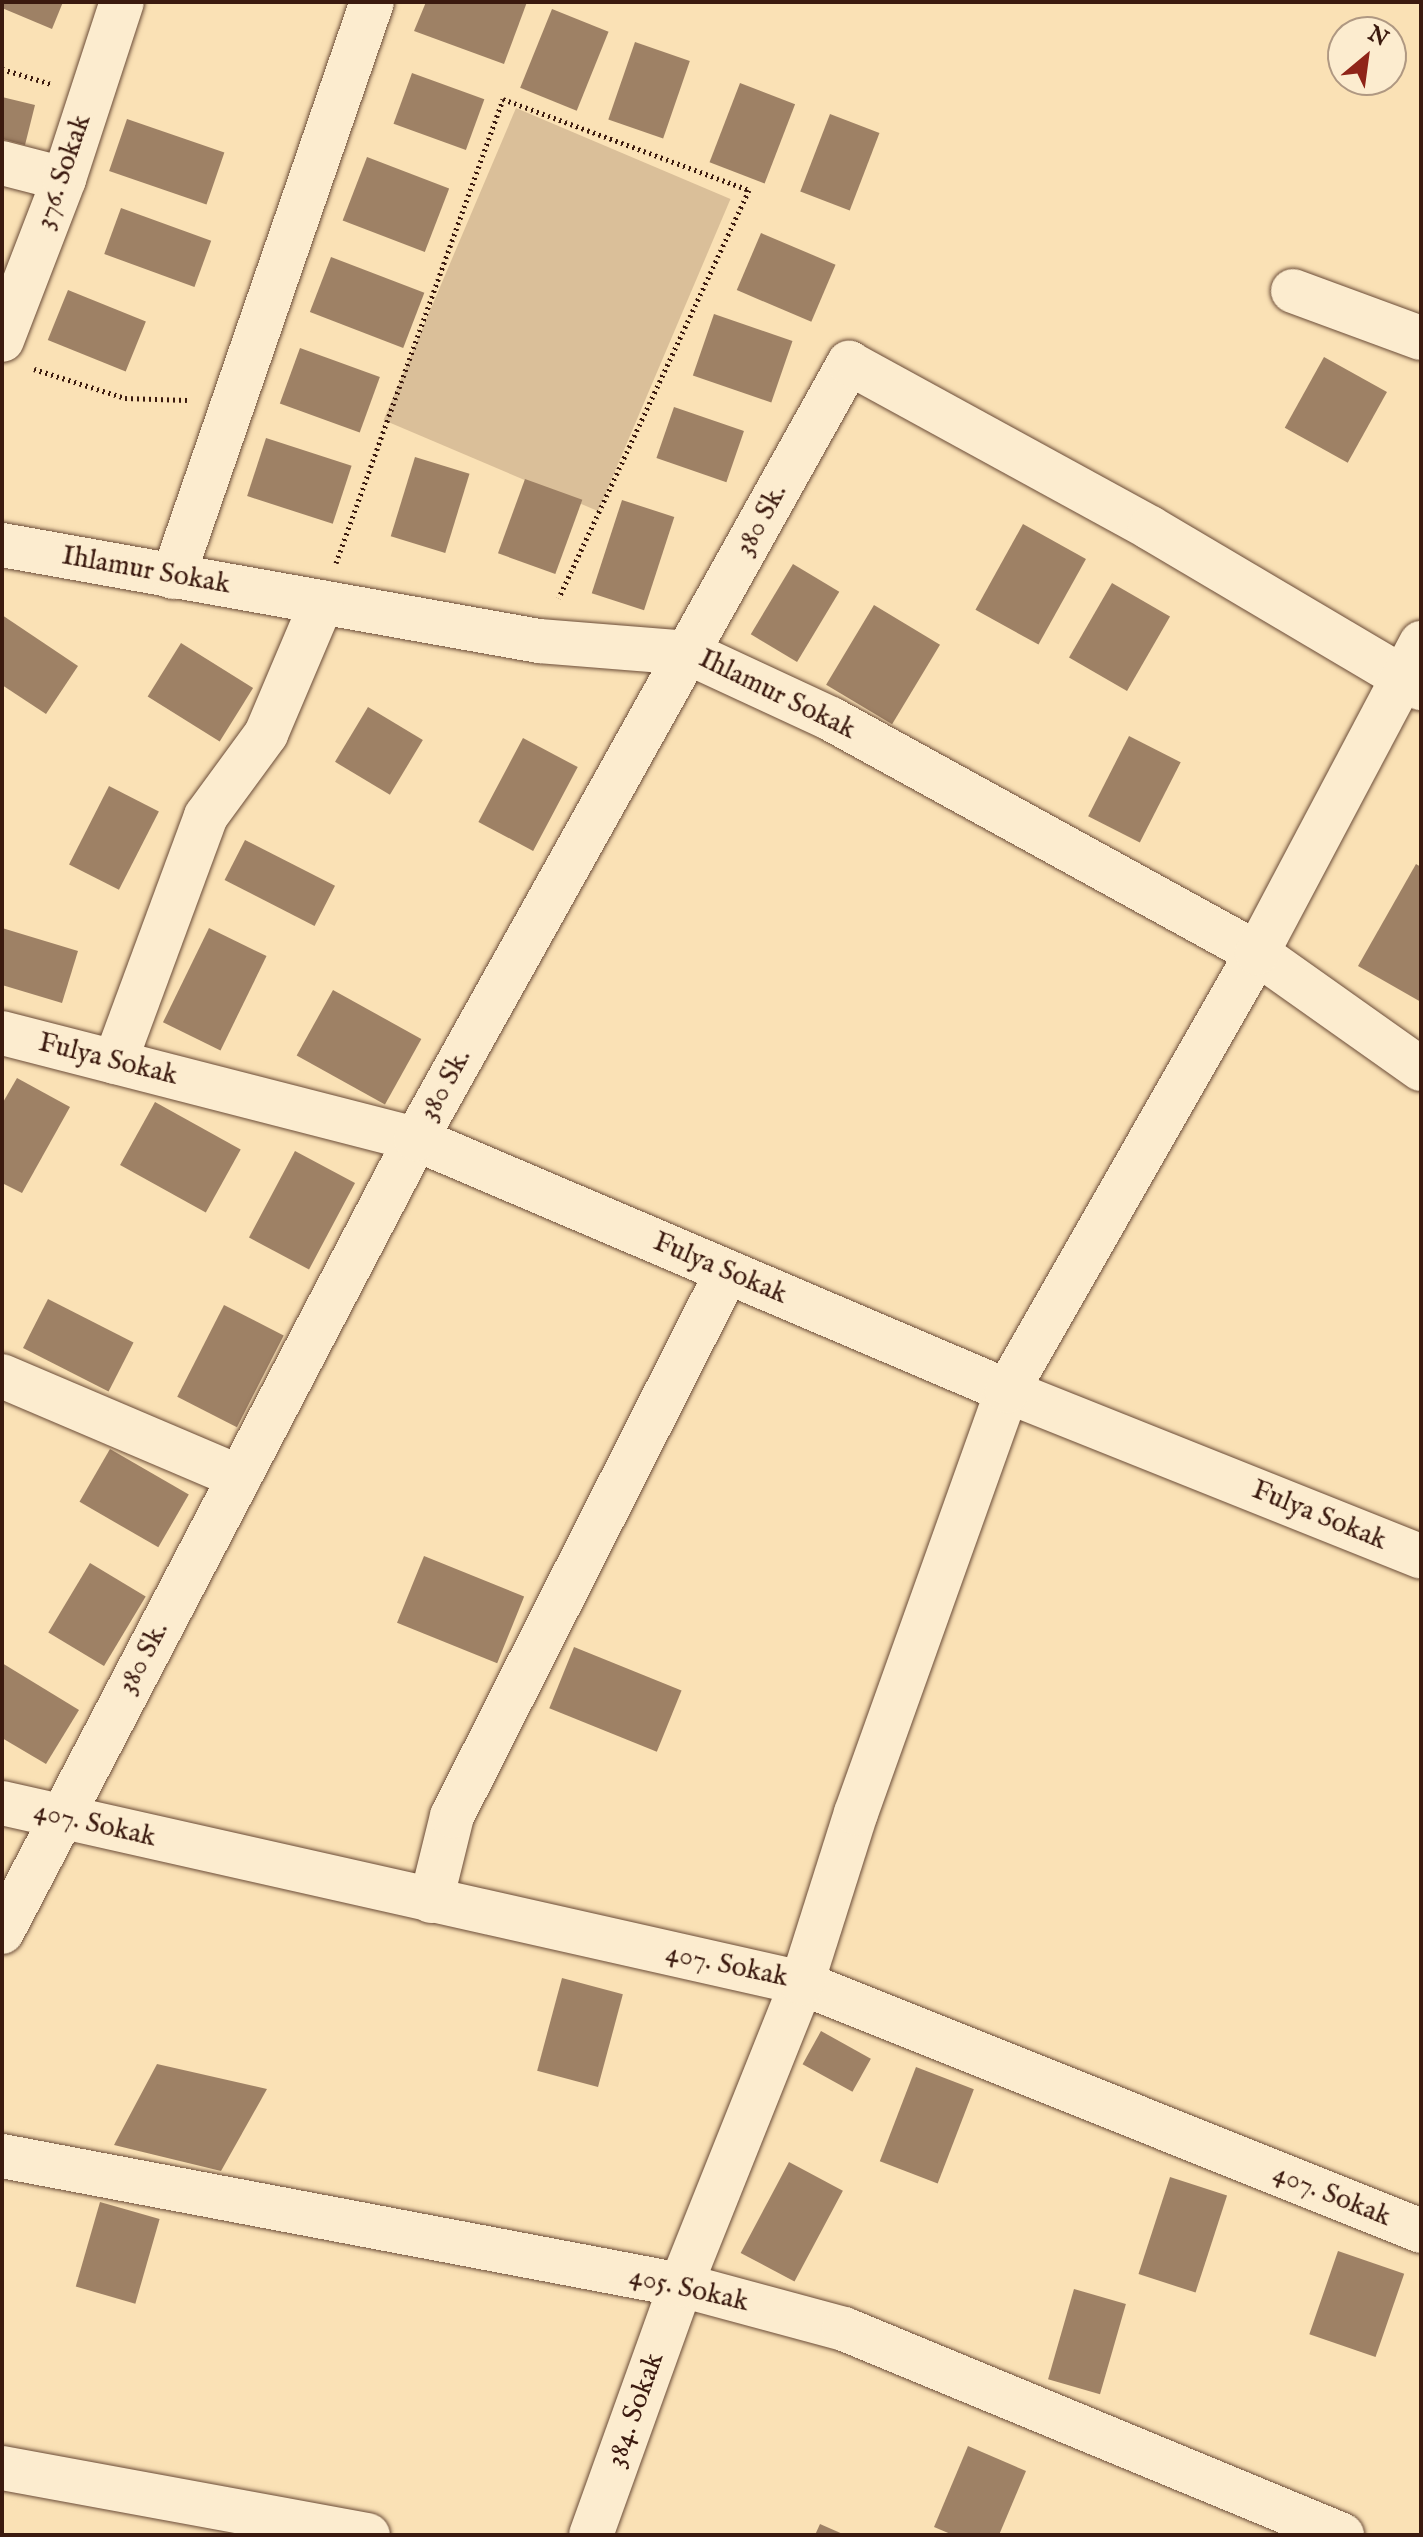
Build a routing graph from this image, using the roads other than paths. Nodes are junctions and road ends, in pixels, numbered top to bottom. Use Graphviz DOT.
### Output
graph roads {
  1 [pos="122,2"];
  2 [pos="372,2"];
  3 [pos="2,163"];
  4 [pos="64,179"];
  5 [pos="1293,291"];
  6 [pos="1421,338"];
  7 [pos="16,354"];
  8 [pos="2,545"];
  9 [pos="173,577"];
  10 [pos="322,602"];
  11 [pos="689,653"];
  12 [pos="1416,669"];
  13 [pos="1257,953"];
  14 [pos="2,1033"];
  15 [pos="115,1062"];
  16 [pos="1421,1069"];
  17 [pos="416,1139"];
  18 [pos="727,1272"];
  19 [pos="2,1376"];
  20 [pos="1007,1391"];
  21 [pos="239,1477"];
  22 [pos="1421,1557"];
  23 [pos="2,1803"];
  24 [pos="60,1817"];
  25 [pos="431,1901"];
  26 [pos="2,1932"];
  27 [pos="802,1983"];
  28 [pos="2,2156"];
  29 [pos="1421,2231"];
  30 [pos="681,2285"];
  31 [pos="2,2468"];
  32 [pos="368,2535"];
  33 [pos="591,2535"];
  34 [pos="1342,2535"];
  1 -- 4 [label="street, 376. Sokak"];
  2 -- 9 [label="street"];
  3 -- 4 [label="street"];
  4 -- 7 [label="street, 376. Sokak"];
  5 -- 6 [label="street"];
  8 -- 9 [label="street, Ihlamur Sokak"];
  9 -- 10 [label="street, Ihlamur Sokak"];
  10 -- 11 [label="street, Ihlamur Sokak"];
  10 -- 15 [label="street"];
  11 -- 12 [label="street, 380 Sk."];
  11 -- 13 [label="street, Ihlamur Sokak"];
  11 -- 17 [label="street, 380 Sk."];
  12 -- 13 [label="street, 384. Sokak"];
  13 -- 16 [label="street, Ihlamur Sokak"];
  13 -- 20 [label="street, 384. Sokak"];
  14 -- 15 [label="street, Fulya Sokak"];
  15 -- 17 [label="street, Fulya Sokak"];
  17 -- 18 [label="street, Fulya Sokak"];
  17 -- 21 [label="street, 380 Sk."];
  18 -- 20 [label="street, Fulya Sokak"];
  18 -- 25 [label="street"];
  19 -- 21 [label="street"];
  20 -- 22 [label="street, Fulya Sokak"];
  20 -- 27 [label="street, 384. Sokak"];
  21 -- 24 [label="street, 380 Sk."];
  23 -- 24 [label="street, 407. Sokak"];
  24 -- 25 [label="street, 407. Sokak"];
  24 -- 26 [label="street, 380 Sk."];
  25 -- 27 [label="street, 407. Sokak"];
  27 -- 29 [label="street, 407. Sokak"];
  27 -- 30 [label="street, 384. Sokak"];
  28 -- 30 [label="street, 405. Sokak"];
  30 -- 33 [label="street, 384. Sokak"];
  30 -- 34 [label="street, 405. Sokak"];
  31 -- 32 [label="street"];
}
